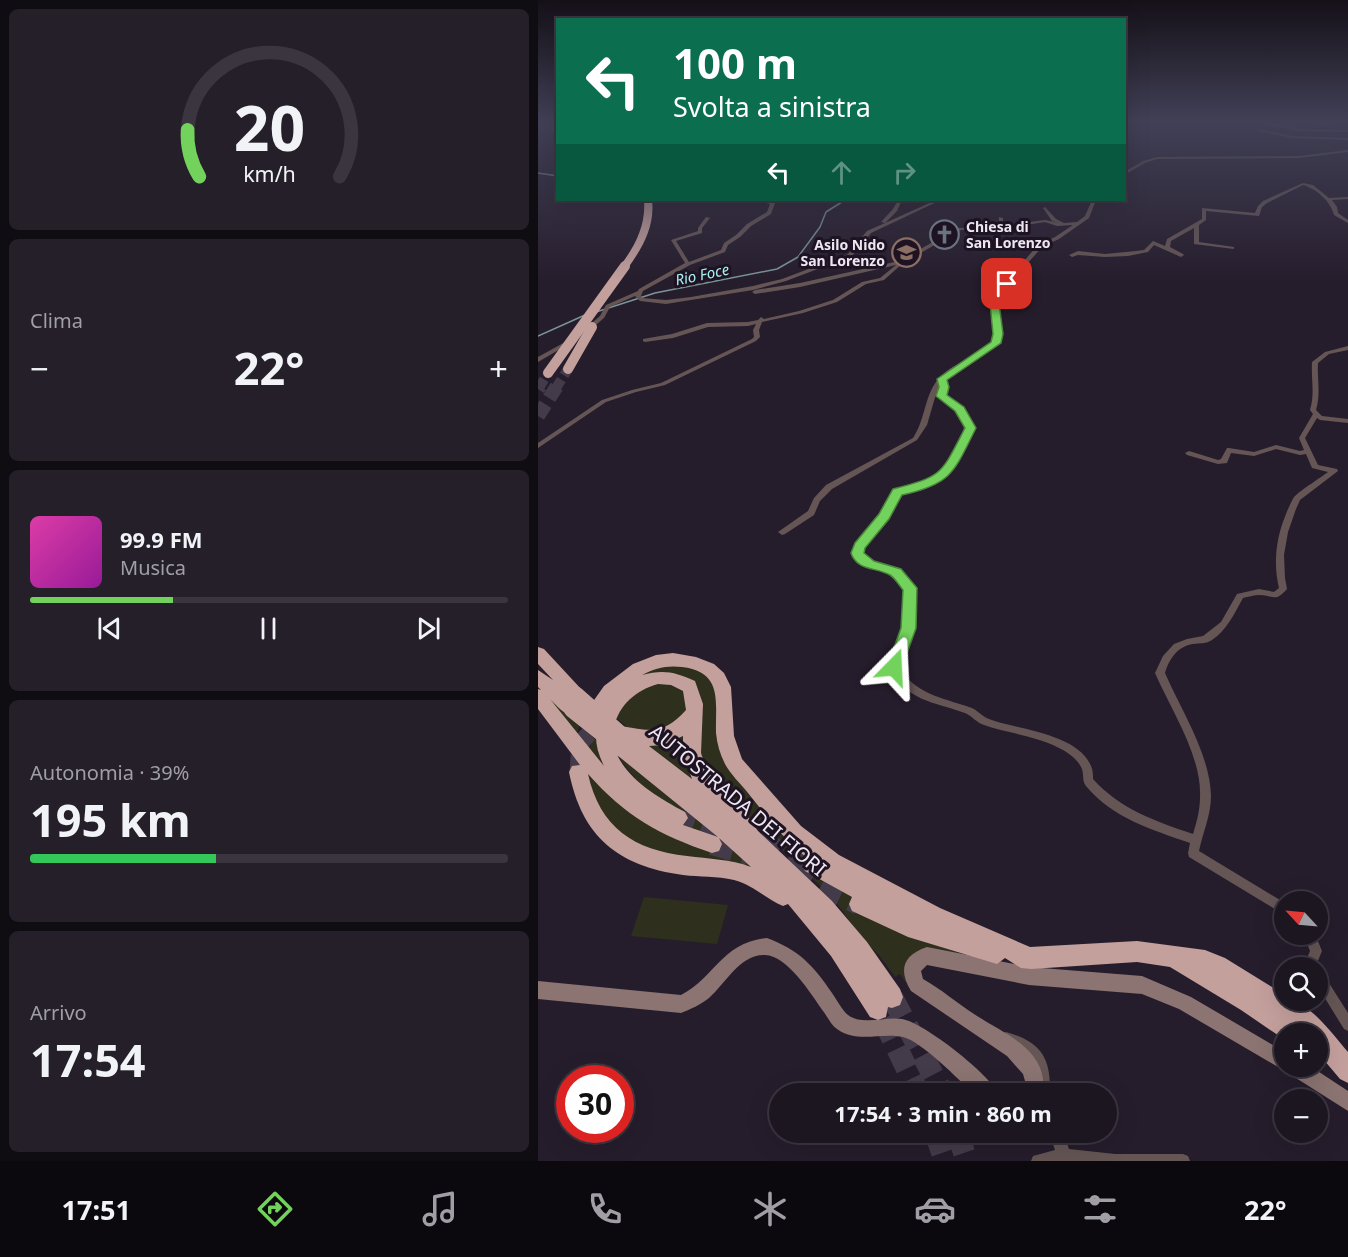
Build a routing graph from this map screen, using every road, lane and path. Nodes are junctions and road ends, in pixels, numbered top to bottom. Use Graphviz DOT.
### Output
graph roads {
  1 [pos="1328,198"];
  2 [pos="1348,198"];
  3 [pos="648,201"];
  4 [pos="653,201"];
  5 [pos="761,201"];
  6 [pos="900,201"];
  7 [pos="937,201"];
  8 [pos="1094,201"];
  9 [pos="1045,208"];
  10 [pos="708,218"];
  11 [pos="1001,218"];
  12 [pos="1078,222"];
  13 [pos="1348,222"];
  14 [pos="1032,223"];
  15 [pos="1063,224"];
  16 [pos="1197,224"];
  17 [pos="879,226"];
  18 [pos="1167,248"];
  19 [pos="1232,248"];
  20 [pos="1072,255"];
  21 [pos="1181,255"];
  22 [pos="901,262"];
  23 [pos="688,264"];
  24 [pos="628,266"];
  25 [pos="734,290"];
  26 [pos="639,295"];
  27 [pos="761,319"];
  28 [pos="645,340"];
  29 [pos="1348,348"];
  30 [pos="538,360"];
  31 [pos="568,369"];
  32 [pos="548,373"];
  33 [pos="942,379"];
  34 [pos="1315,415"];
  35 [pos="1348,421"];
  36 [pos="538,446"];
  37 [pos="1308,451"];
  38 [pos="1189,453"];
  39 [pos="782,531"];
  40 [pos="538,652"];
  41 [pos="538,677"];
  42 [pos="538,696"];
  43 [pos="574,702"];
  44 [pos="693,714"];
  45 [pos="595,728"];
  46 [pos="620,740"];
  47 [pos="578,772"];
  48 [pos="678,818"];
  49 [pos="751,837"];
  50 [pos="1196,840"];
  51 [pos="712,844"];
  52 [pos="812,864"];
  53 [pos="1274,902"];
  54 [pos="859,904"];
  55 [pos="813,917"];
  56 [pos="963,944"];
  57 [pos="1174,957"];
  58 [pos="1031,958"];
  59 [pos="538,990"];
  60 [pos="1328,992"];
  61 [pos="1280,1023"];
  62 [pos="1305,1023"];
  63 [pos="1348,1025"];
  64 [pos="996,1037"];
  65 [pos="1328,1048"];
  66 [pos="1274,1056"];
  67 [pos="1328,1058"];
  68 [pos="1348,1073"];
  69 [pos="1309,1077"];
  70 [pos="976,1083"];
  71 [pos="1035,1083"];
  72 [pos="1043,1083"];
  73 [pos="1348,1102"];
  74 [pos="1060,1143"];
  75 [pos="1064,1155"];
  76 [pos="1038,1161"];
  77 [pos="1183,1161"];
  1 -- 2 [label="street"];
  1 -- 13 [label="street"];
  1 -- 16 [label="street"];
  3 -- 24 [label="highway"];
  4 -- 24 [label="highway"];
  5 -- 23 [label="street"];
  6 -- 17 [label="street"];
  7 -- 17 [label="street"];
  8 -- 12 [label="street"];
  9 -- 15 [label="street"];
  10 -- 23 [label="street"];
  11 -- 22 [label="street"];
  12 -- 15 [label="street"];
  12 -- 33 [label="street"];
  14 -- 15 [label="street"];
  16 -- 18 [label="street"];
  16 -- 19 [label="street"];
  17 -- 25 [label="street"];
  18 -- 20 [label="street"];
  18 -- 21 [label="street"];
  22 -- 25 [label="street"];
  22 -- 27 [label="street"];
  23 -- 26 [label="street"];
  24 -- 31 [label="highway, bridge"];
  24 -- 32 [label="highway, bridge"];
  25 -- 26 [label="street"];
  26 -- 30 [label="street"];
  27 -- 28 [label="street"];
  27 -- 36 [label="street"];
  29 -- 34 [label="street"];
  33 -- 39 [label="street"];
  33 -- 50 [label="street"];
  34 -- 35 [label="street"];
  34 -- 37 [label="street"];
  37 -- 38 [label="street"];
  37 -- 50 [label="street"];
  40 -- 43 [label="highway, AUTOSTRADA DEI FIORI"];
  41 -- 43 [label="highway, AUTOSTRADA DEI FIORI"];
  42 -- 51 [label="highway"];
  43 -- 45 [label="highway, AUTOSTRADA DEI FIORI, bridge"];
  43 -- 46 [label="highway, AUTOSTRADA DEI FIORI, bridge"];
  44 -- 46 [label="highway"];
  44 -- 48 [label="highway"];
  44 -- 49 [label="highway"];
  45 -- 46 [label="highway, AUTOSTRADA DEI FIORI, bridge"];
  45 -- 58 [label="highway"];
  46 -- 49 [label="highway, AUTOSTRADA DEI FIORI"];
  46 -- 55 [label="highway, AUTOSTRADA DEI FIORI"];
  47 -- 55 [label="highway"];
  49 -- 55 [label="highway, AUTOSTRADA DEI FIORI"];
  50 -- 53 [label="street"];
  52 -- 56 [label="highway"];
  54 -- 56 [label="highway"];
  56 -- 58 [label="highway"];
  57 -- 58 [label="highway"];
  57 -- 61 [label="highway"];
  57 -- 62 [label="highway"];
  59 -- 70 [label="main road"];
  60 -- 63 [label="street"];
  64 -- 66 [label="main road"];
  64 -- 71 [label="main road"];
  64 -- 72 [label="street"];
  65 -- 68 [label="highway"];
  67 -- 68 [label="highway"];
  69 -- 73 [label="main road"];
  74 -- 75 [label="street"];
  75 -- 76 [label="street"];
  75 -- 77 [label="street"];
}
